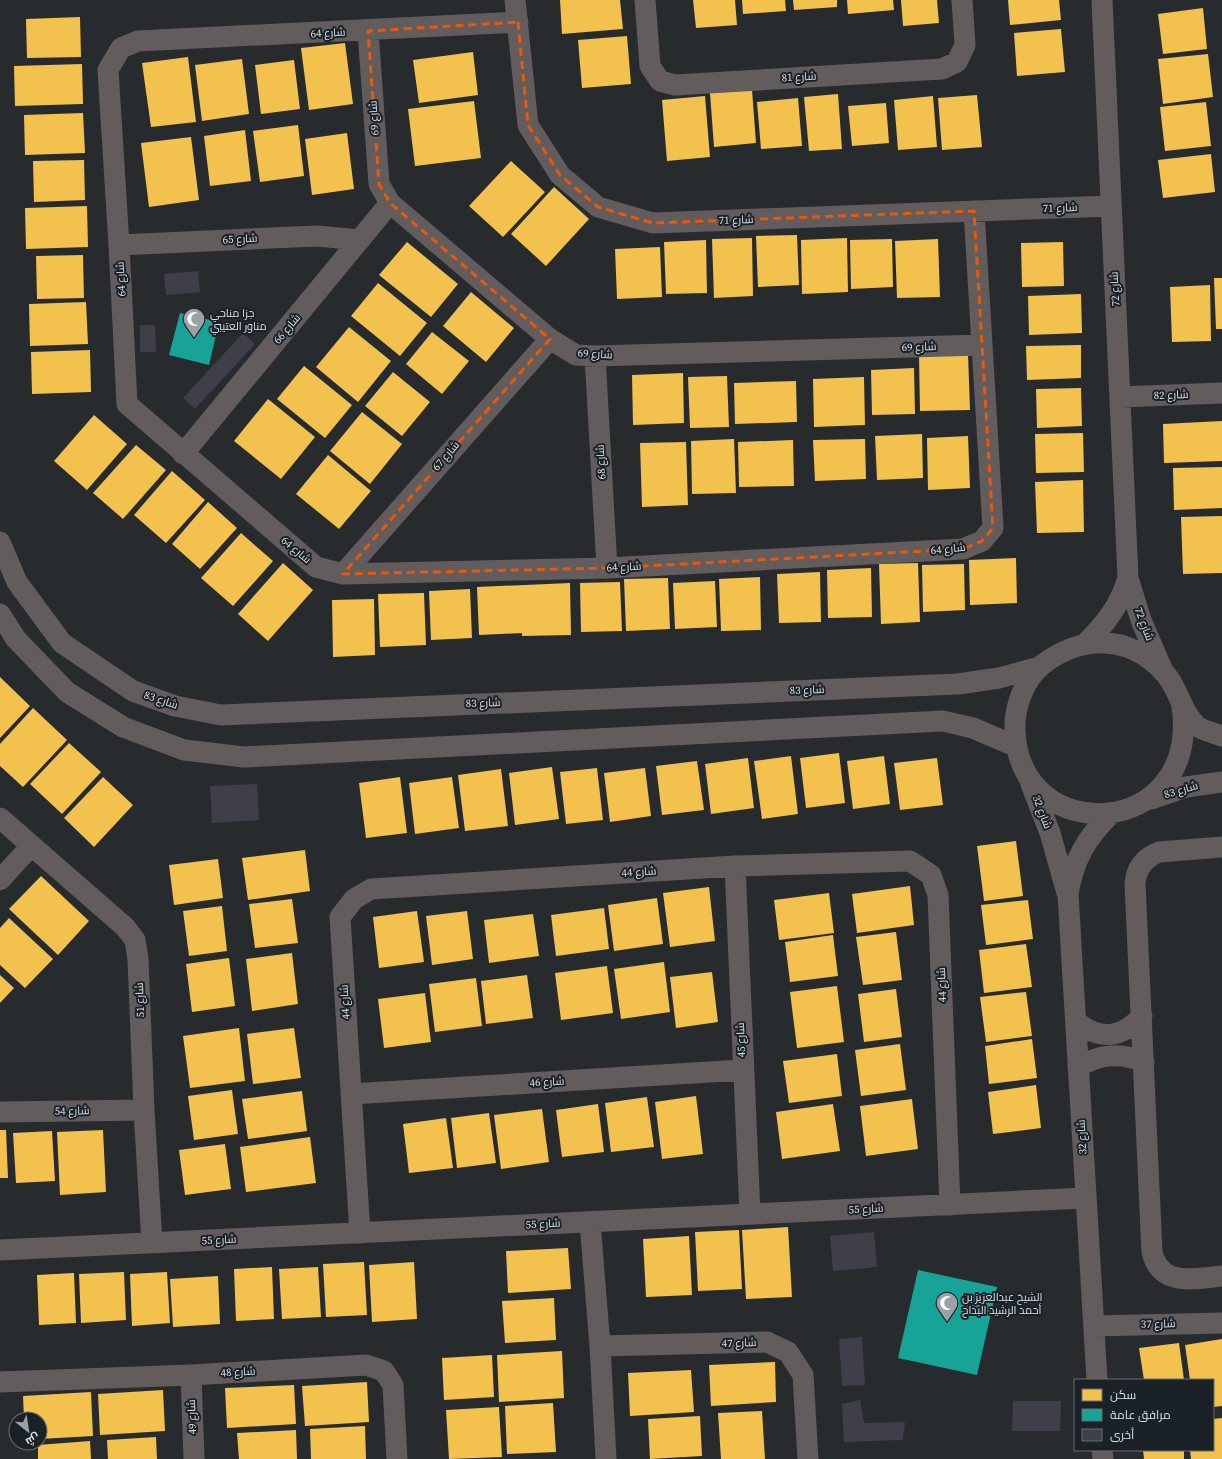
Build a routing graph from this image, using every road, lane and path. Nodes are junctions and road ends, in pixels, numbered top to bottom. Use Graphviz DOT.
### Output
graph roads {
  1 [pos="516,0"];
  2 [pos="645,0"];
  3 [pos="962,0"];
  4 [pos="1102,0"];
  5 [pos="518,22"];
  6 [pos="368,31"];
  7 [pos="390,202"];
  8 [pos="1111,206"];
  9 [pos="974,211"];
  10 [pos="360,240"];
  11 [pos="119,245"];
  12 [pos="550,339"];
  13 [pos="982,345"];
  14 [pos="595,356"];
  15 [pos="1222,393"];
  16 [pos="1120,396"];
  17 [pos="183,454"];
  18 [pos="0,542"];
  19 [pos="607,568"];
  20 [pos="343,574"];
  21 [pos="1128,578"];
  22 [pos="0,614"];
  23 [pos="1085,644"];
  24 [pos="1039,667"];
  25 [pos="1162,670"];
  26 [pos="1182,706"];
  27 [pos="1222,736"];
  28 [pos="1015,746"];
  29 [pos="1028,776"];
  30 [pos="1222,782"];
  31 [pos="1141,803"];
  32 [pos="1112,813"];
  33 [pos="0,818"];
  34 [pos="31,846"];
  35 [pos="1222,847"];
  36 [pos="735,866"];
  37 [pos="0,880"];
  38 [pos="1068,894"];
  39 [pos="1142,1016"];
  40 [pos="1076,1022"];
  41 [pos="1144,1062"];
  42 [pos="1078,1067"];
  43 [pos="742,1070"];
  44 [pos="351,1094"];
  45 [pos="144,1110"];
  46 [pos="0,1112"];
  47 [pos="1085,1198"];
  48 [pos="950,1205"];
  49 [pos="750,1214"];
  50 [pos="590,1222"];
  51 [pos="360,1233"];
  52 [pos="152,1243"];
  53 [pos="0,1250"];
  54 [pos="1222,1276"];
  55 [pos="1222,1323"];
  56 [pos="1094,1326"];
  57 [pos="600,1346"];
  58 [pos="191,1375"];
  59 [pos="1097,1379"];
  60 [pos="0,1382"];
  61 [pos="194,1459"];
  62 [pos="397,1459"];
  63 [pos="606,1459"];
  64 [pos="808,1459"];
  1 -- 5 [label="street, شارع 71"];
  2 -- 3 [label="street, شارع 81"];
  4 -- 8 [label="street, شارع 72"];
  5 -- 6 [label="street, شارع 64"];
  5 -- 9 [label="street, شارع 71"];
  6 -- 7 [label="street, شارع 69"];
  6 -- 11 [label="street, شارع 64"];
  7 -- 10 [label="street, شارع 66"];
  7 -- 12 [label="street, شارع 69"];
  8 -- 9 [label="street, شارع 71"];
  8 -- 16 [label="street, شارع 72"];
  9 -- 13 [label="street, شارع 64"];
  10 -- 11 [label="street, شارع 65"];
  10 -- 17 [label="street, شارع 66"];
  11 -- 17 [label="street, شارع 64"];
  12 -- 14 [label="street, شارع 69"];
  12 -- 20 [label="street, شارع 67"];
  13 -- 14 [label="street, شارع 69"];
  13 -- 19 [label="street, شارع 64"];
  14 -- 19 [label="street, شارع 68"];
  15 -- 16 [label="street, شارع 82"];
  16 -- 21 [label="street, شارع 72"];
  17 -- 20 [label="street, شارع 64"];
  18 -- 24 [label="street, شارع 83"];
  19 -- 20 [label="street, شارع 64"];
  21 -- 23 [label="street, شارع 72"];
  21 -- 25 [label="street, شارع 72"];
  22 -- 28 [label="street"];
  23 -- 24 [label="street"];
  23 -- 25 [label="street"];
  24 -- 28 [label="street"];
  25 -- 26 [label="street"];
  26 -- 27 [label="street"];
  26 -- 31 [label="street"];
  28 -- 29 [label="street"];
  29 -- 32 [label="street"];
  29 -- 38 [label="street, شارع 32"];
  30 -- 31 [label="street, شارع 83"];
  31 -- 32 [label="street, شارع 83"];
  32 -- 38 [label="street, شارع 32"];
  33 -- 34 [label="street, شارع 51"];
  34 -- 37 [label="street"];
  34 -- 45 [label="street, شارع 51"];
  35 -- 39 [label="street"];
  36 -- 43 [label="street, شارع 45"];
  36 -- 44 [label="street, شارع 44"];
  36 -- 48 [label="street, شارع 44"];
  38 -- 40 [label="street, شارع 32"];
  39 -- 40 [label="street"];
  39 -- 41 [label="street"];
  40 -- 42 [label="street, شارع 32"];
  41 -- 42 [label="street"];
  41 -- 54 [label="street"];
  42 -- 47 [label="street, شارع 32"];
  43 -- 44 [label="street, شارع 46"];
  43 -- 49 [label="street, شارع 45"];
  44 -- 51 [label="street, شارع 44"];
  45 -- 46 [label="street, شارع 54"];
  45 -- 52 [label="street, شارع 51"];
  47 -- 48 [label="street, شارع 55"];
  47 -- 56 [label="street, شارع 32"];
  48 -- 49 [label="street, شارع 55"];
  49 -- 50 [label="street, شارع 55"];
  50 -- 51 [label="street, شارع 55"];
  50 -- 57 [label="street"];
  51 -- 52 [label="street, شارع 55"];
  52 -- 53 [label="street, شارع 55"];
  55 -- 56 [label="street, شارع 37"];
  56 -- 59 [label="street, شارع 32"];
  57 -- 63 [label="street"];
  57 -- 64 [label="street, شارع 47"];
  58 -- 60 [label="street, شارع 48"];
  58 -- 61 [label="street, شارع 49"];
  58 -- 62 [label="street, شارع 48"];
}
